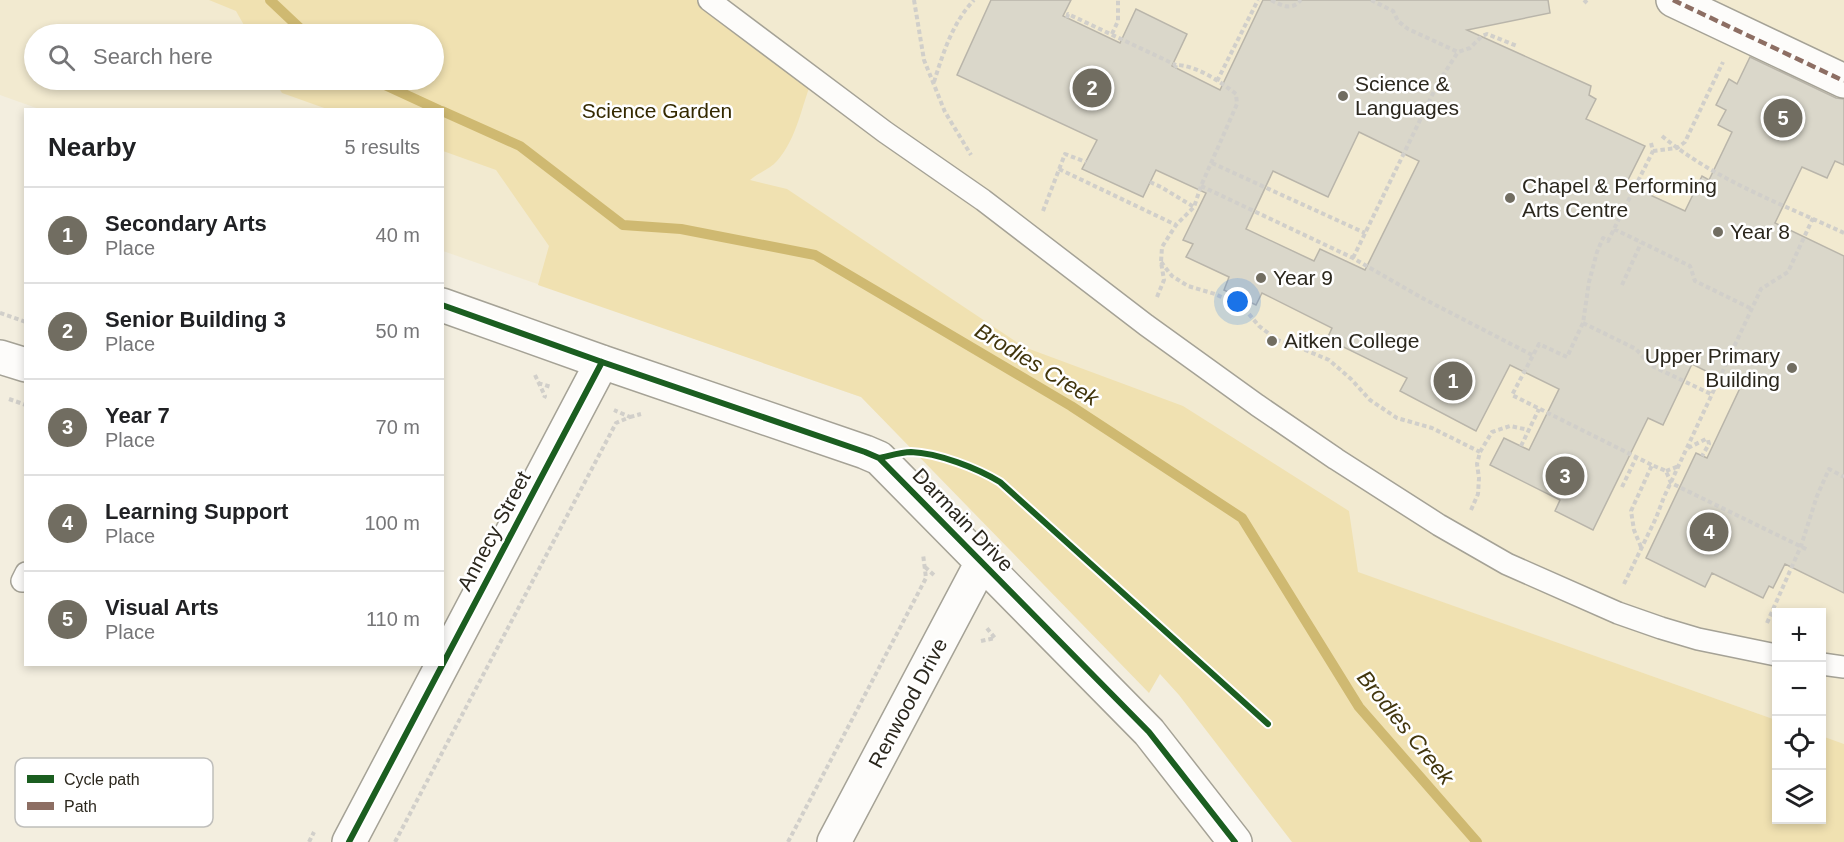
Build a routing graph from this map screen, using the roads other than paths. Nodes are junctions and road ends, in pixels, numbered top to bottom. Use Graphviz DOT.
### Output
graph roads {
  1 [pos="709,0"];
  2 [pos="1673,0"];
  3 [pos="1844,81"];
  4 [pos="444,306"];
  5 [pos="0,357"];
  6 [pos="602,362"];
  7 [pos="24,364"];
  8 [pos="981,564"];
  9 [pos="1772,654"];
  10 [pos="444,662"];
  11 [pos="1826,664"];
  12 [pos="442,666"];
  13 [pos="1844,666"];
  14 [pos="349,842"];
  15 [pos="834,842"];
  16 [pos="1235,842"];
  1 -- 9 [label="lane"];
  2 -- 3 [label="street"];
  4 -- 6 [label="street, Darmain Drive"];
  5 -- 7 [label="street"];
  6 -- 8 [label="street, Darmain Drive"];
  6 -- 10 [label="street, Annecy Street"];
  8 -- 15 [label="street, Renwood Drive"];
  8 -- 16 [label="street, Darmain Drive"];
  11 -- 13 [label="lane"];
  12 -- 14 [label="street, Annecy Street"];
}
